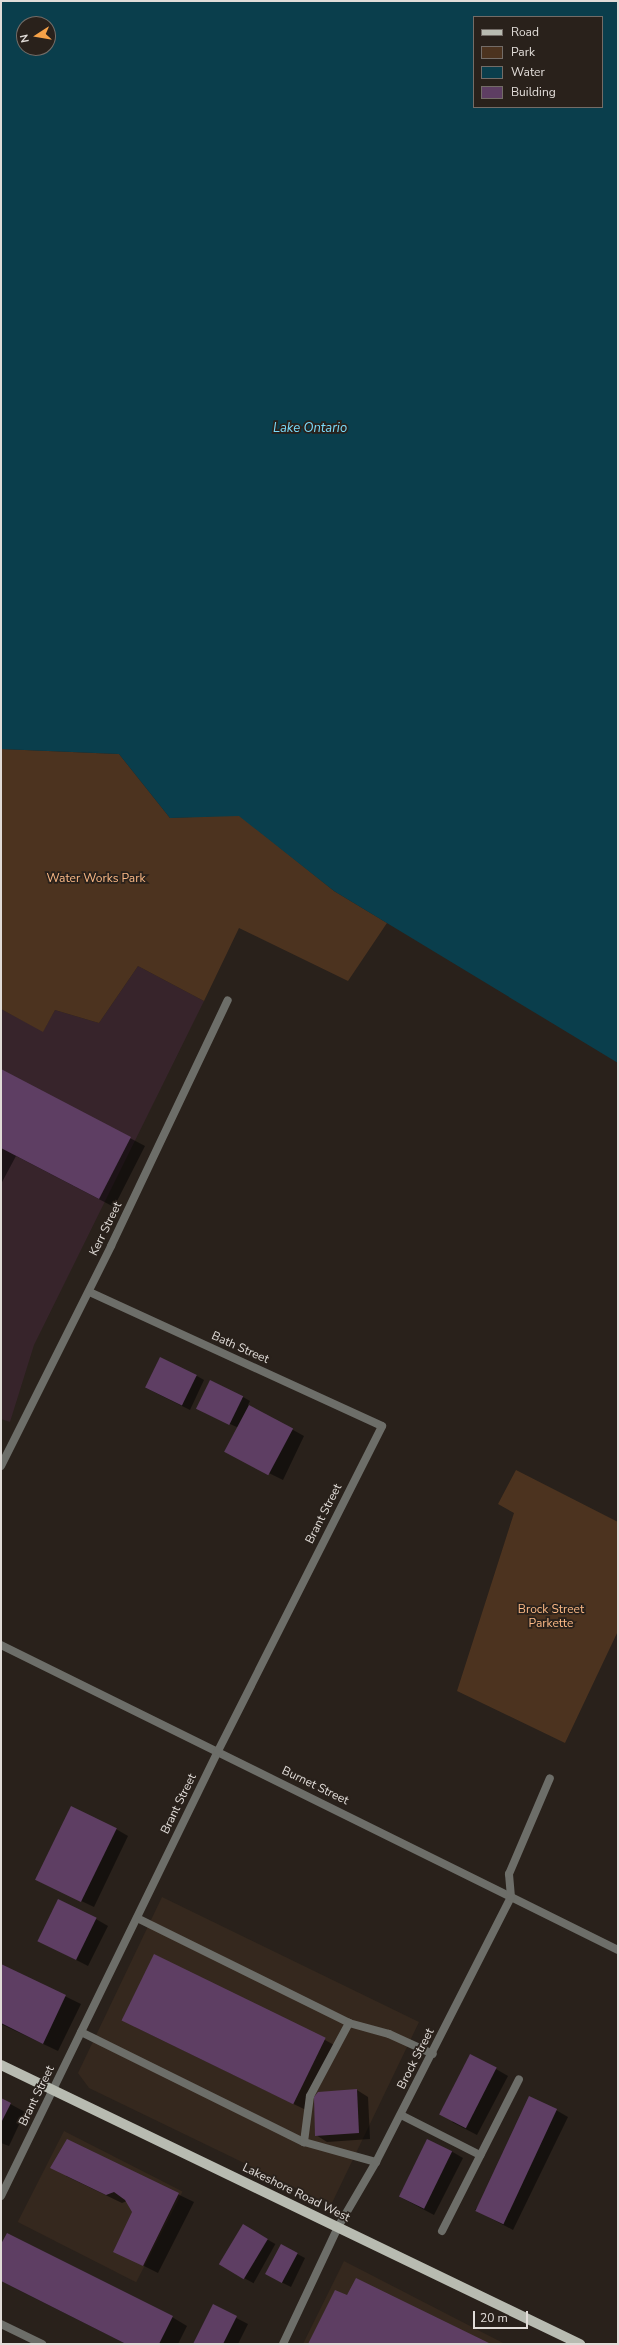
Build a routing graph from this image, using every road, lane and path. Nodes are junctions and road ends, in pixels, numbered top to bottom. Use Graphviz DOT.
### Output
graph roads {
  1 [pos="228,1000"];
  2 [pos="89,1292"];
  3 [pos="382,1426"];
  4 [pos="1,1466"];
  5 [pos="1,1645"];
  6 [pos="218,1751"];
  7 [pos="550,1778"];
  8 [pos="511,1897"];
  9 [pos="137,1918"];
  10 [pos="618,1950"];
  11 [pos="349,2023"];
  12 [pos="81,2032"];
  13 [pos="433,2054"];
  14 [pos="1,2065"];
  15 [pos="519,2079"];
  16 [pos="53,2091"];
  17 [pos="401,2115"];
  18 [pos="304,2142"];
  19 [pos="480,2155"];
  20 [pos="376,2162"];
  21 [pos="1,2196"];
  22 [pos="338,2227"];
  23 [pos="442,2231"];
  24 [pos="1,2324"];
  25 [pos="42,2344"];
  26 [pos="283,2344"];
  27 [pos="580,2344"];
  1 -- 2 [label="street, Kerr Street"];
  2 -- 3 [label="street, Bath Street"];
  2 -- 4 [label="street, Kerr Street"];
  3 -- 6 [label="street, Brant Street"];
  5 -- 6 [label="street, Burnet Street"];
  6 -- 8 [label="street, Burnet Street"];
  6 -- 9 [label="street, Brant Street"];
  7 -- 8 [label="street"];
  8 -- 10 [label="street, Burnet Street"];
  8 -- 13 [label="street, Brock Street"];
  9 -- 11 [label="street"];
  9 -- 12 [label="street, Brant Street"];
  11 -- 13 [label="street"];
  11 -- 18 [label="street"];
  12 -- 16 [label="street, Brant Street"];
  12 -- 18 [label="street"];
  13 -- 17 [label="street, Brock Street"];
  14 -- 16 [label="main road, Lakeshore Road West"];
  15 -- 19 [label="street"];
  16 -- 21 [label="street, Brant Street"];
  16 -- 22 [label="main road, Lakeshore Road West"];
  17 -- 19 [label="street"];
  17 -- 20 [label="street, Brock Street"];
  18 -- 20 [label="street"];
  19 -- 23 [label="street"];
  20 -- 22 [label="street, Brock Street"];
  22 -- 26 [label="street, Brock Street"];
  22 -- 27 [label="main road, Lakeshore Road West"];
  24 -- 25 [label="street"];
}
